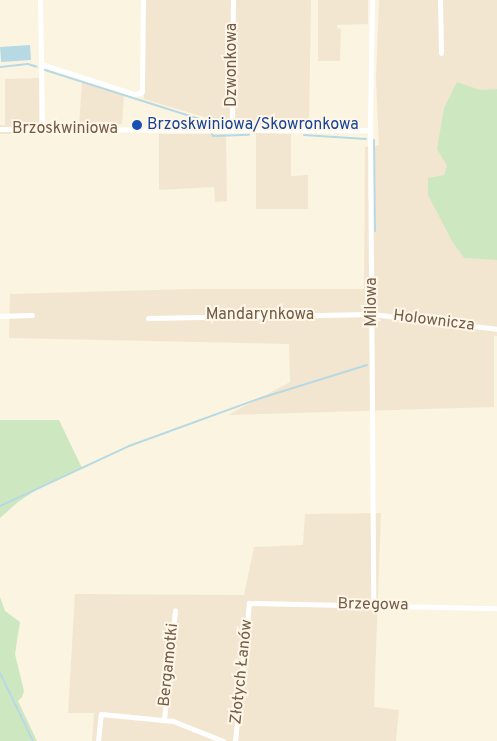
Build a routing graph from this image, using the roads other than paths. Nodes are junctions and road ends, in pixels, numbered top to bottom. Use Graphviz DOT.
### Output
graph roads {
  1 [pos="40,0"];
  2 [pos="143,0"];
  3 [pos="232,0"];
  4 [pos="372,0"];
  5 [pos="440,0"];
  6 [pos="441,53"];
  7 [pos="42,64"];
  8 [pos="0,129"];
  9 [pos="42,129"];
  10 [pos="232,129"];
  11 [pos="370,130"];
  12 [pos="372,314"];
  13 [pos="32,315"];
  14 [pos="0,316"];
  15 [pos="148,318"];
  16 [pos="497,329"];
  17 [pos="249,603"];
  18 [pos="373,605"];
  19 [pos="497,608"];
  20 [pos="175,611"];
  21 [pos="164,719"];
  22 [pos="98,741"];
  23 [pos="223,741"];
  24 [pos="235,741"];
  1 -- 7 [label="street"];
  2 -- 7 [label="street"];
  3 -- 10 [label="street, Dzwonkowa"];
  4 -- 11 [label="street, Milowa"];
  5 -- 6 [label="street"];
  7 -- 9 [label="street"];
  8 -- 9 [label="street, Brzoskwiniowa"];
  9 -- 10 [label="street, Brzoskwiniowa"];
  10 -- 11 [label="street, Brzoskwiniowa"];
  11 -- 12 [label="street, Milowa"];
  12 -- 15 [label="street, Mandarynkowa"];
  12 -- 16 [label="street, Holownicza"];
  12 -- 18 [label="street, Milowa"];
  13 -- 14 [label="street"];
  17 -- 18 [label="street, Brzegowa"];
  17 -- 24 [label="street, Złotych Łanów"];
  18 -- 19 [label="street, Brzegowa"];
  20 -- 21 [label="street, Bergamotki"];
  21 -- 22 [label="street"];
  21 -- 23 [label="street"];
}
